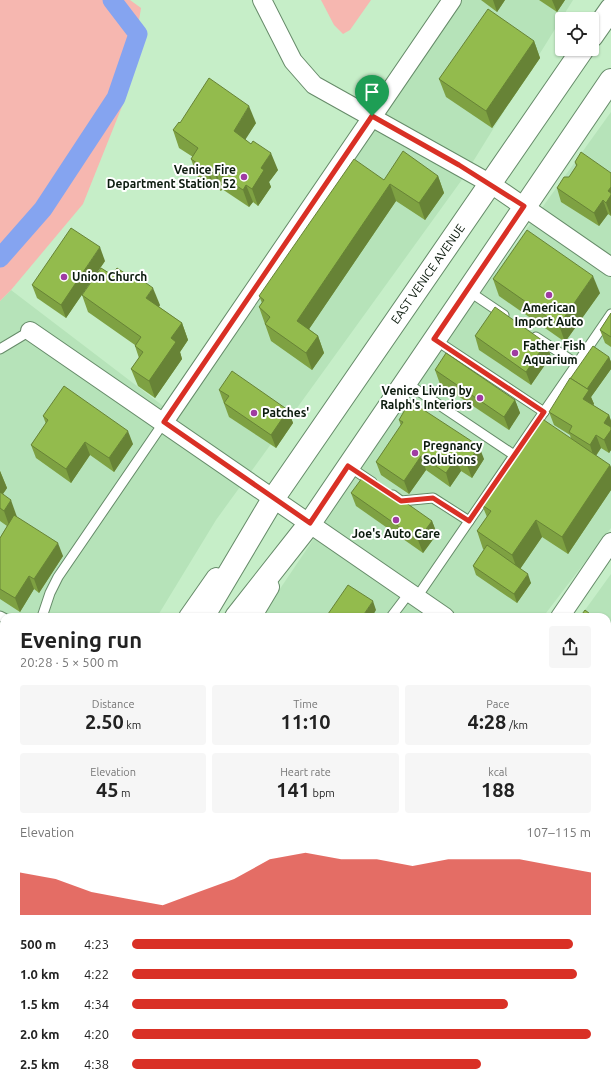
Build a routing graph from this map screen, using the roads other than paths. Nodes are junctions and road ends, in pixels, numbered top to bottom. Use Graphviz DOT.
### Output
graph roads {
  1 [pos="262,0"];
  2 [pos="452,0"];
  3 [pos="611,8"];
  4 [pos="599,26"];
  5 [pos="578,56"];
  6 [pos="611,80"];
  7 [pos="372,116"];
  8 [pos="491,184"];
  9 [pos="524,206"];
  10 [pos="611,267"];
  11 [pos="467,290"];
  12 [pos="611,314"];
  13 [pos="514,322"];
  14 [pos="527,330"];
  15 [pos="30,331"];
  16 [pos="434,339"];
  17 [pos="0,349"];
  18 [pos="577,364"];
  19 [pos="405,382"];
  20 [pos="544,412"];
  21 [pos="164,422"];
  22 [pos="514,455"];
  23 [pos="348,466"];
  24 [pos="273,499"];
  25 [pos="469,521"];
  26 [pos="310,523"];
  27 [pos="611,542"];
  28 [pos="413,595"];
  29 [pos="43,613"];
  30 [pos="191,613"];
  31 [pos="205,613"];
  32 [pos="239,613"];
  33 [pos="254,613"];
  34 [pos="395,613"];
  35 [pos="440,613"];
  36 [pos="563,613"];
  1 -- 7 [label="street"];
  2 -- 7 [label="street"];
  3 -- 4 [label="main road"];
  5 -- 8 [label="main road, EAST VENICE AVENUE"];
  6 -- 9 [label="main road"];
  7 -- 8 [label="street"];
  7 -- 21 [label="street"];
  8 -- 9 [label="street"];
  8 -- 24 [label="main road, EAST VENICE AVENUE"];
  9 -- 10 [label="street"];
  9 -- 11 [label="main road"];
  11 -- 13 [label="lane"];
  11 -- 16 [label="main road"];
  12 -- 18 [label="lane"];
  14 -- 18 [label="lane"];
  15 -- 17 [label="lane"];
  15 -- 21 [label="street"];
  16 -- 19 [label="main road"];
  16 -- 20 [label="lane"];
  18 -- 20 [label="lane"];
  19 -- 22 [label="lane"];
  19 -- 23 [label="main road"];
  20 -- 22 [label="lane"];
  21 -- 24 [label="street"];
  21 -- 29 [label="lane"];
  22 -- 25 [label="lane"];
  23 -- 25 [label="lane"];
  23 -- 26 [label="main road"];
  24 -- 26 [label="street"];
  24 -- 30 [label="street, EAST VENICE AVENUE"];
  24 -- 31 [label="main road, EAST VENICE AVENUE"];
  25 -- 28 [label="lane"];
  26 -- 28 [label="street"];
  26 -- 32 [label="main road"];
  26 -- 33 [label="street"];
  27 -- 36 [label="street"];
  28 -- 34 [label="lane"];
  28 -- 35 [label="street"];
}
